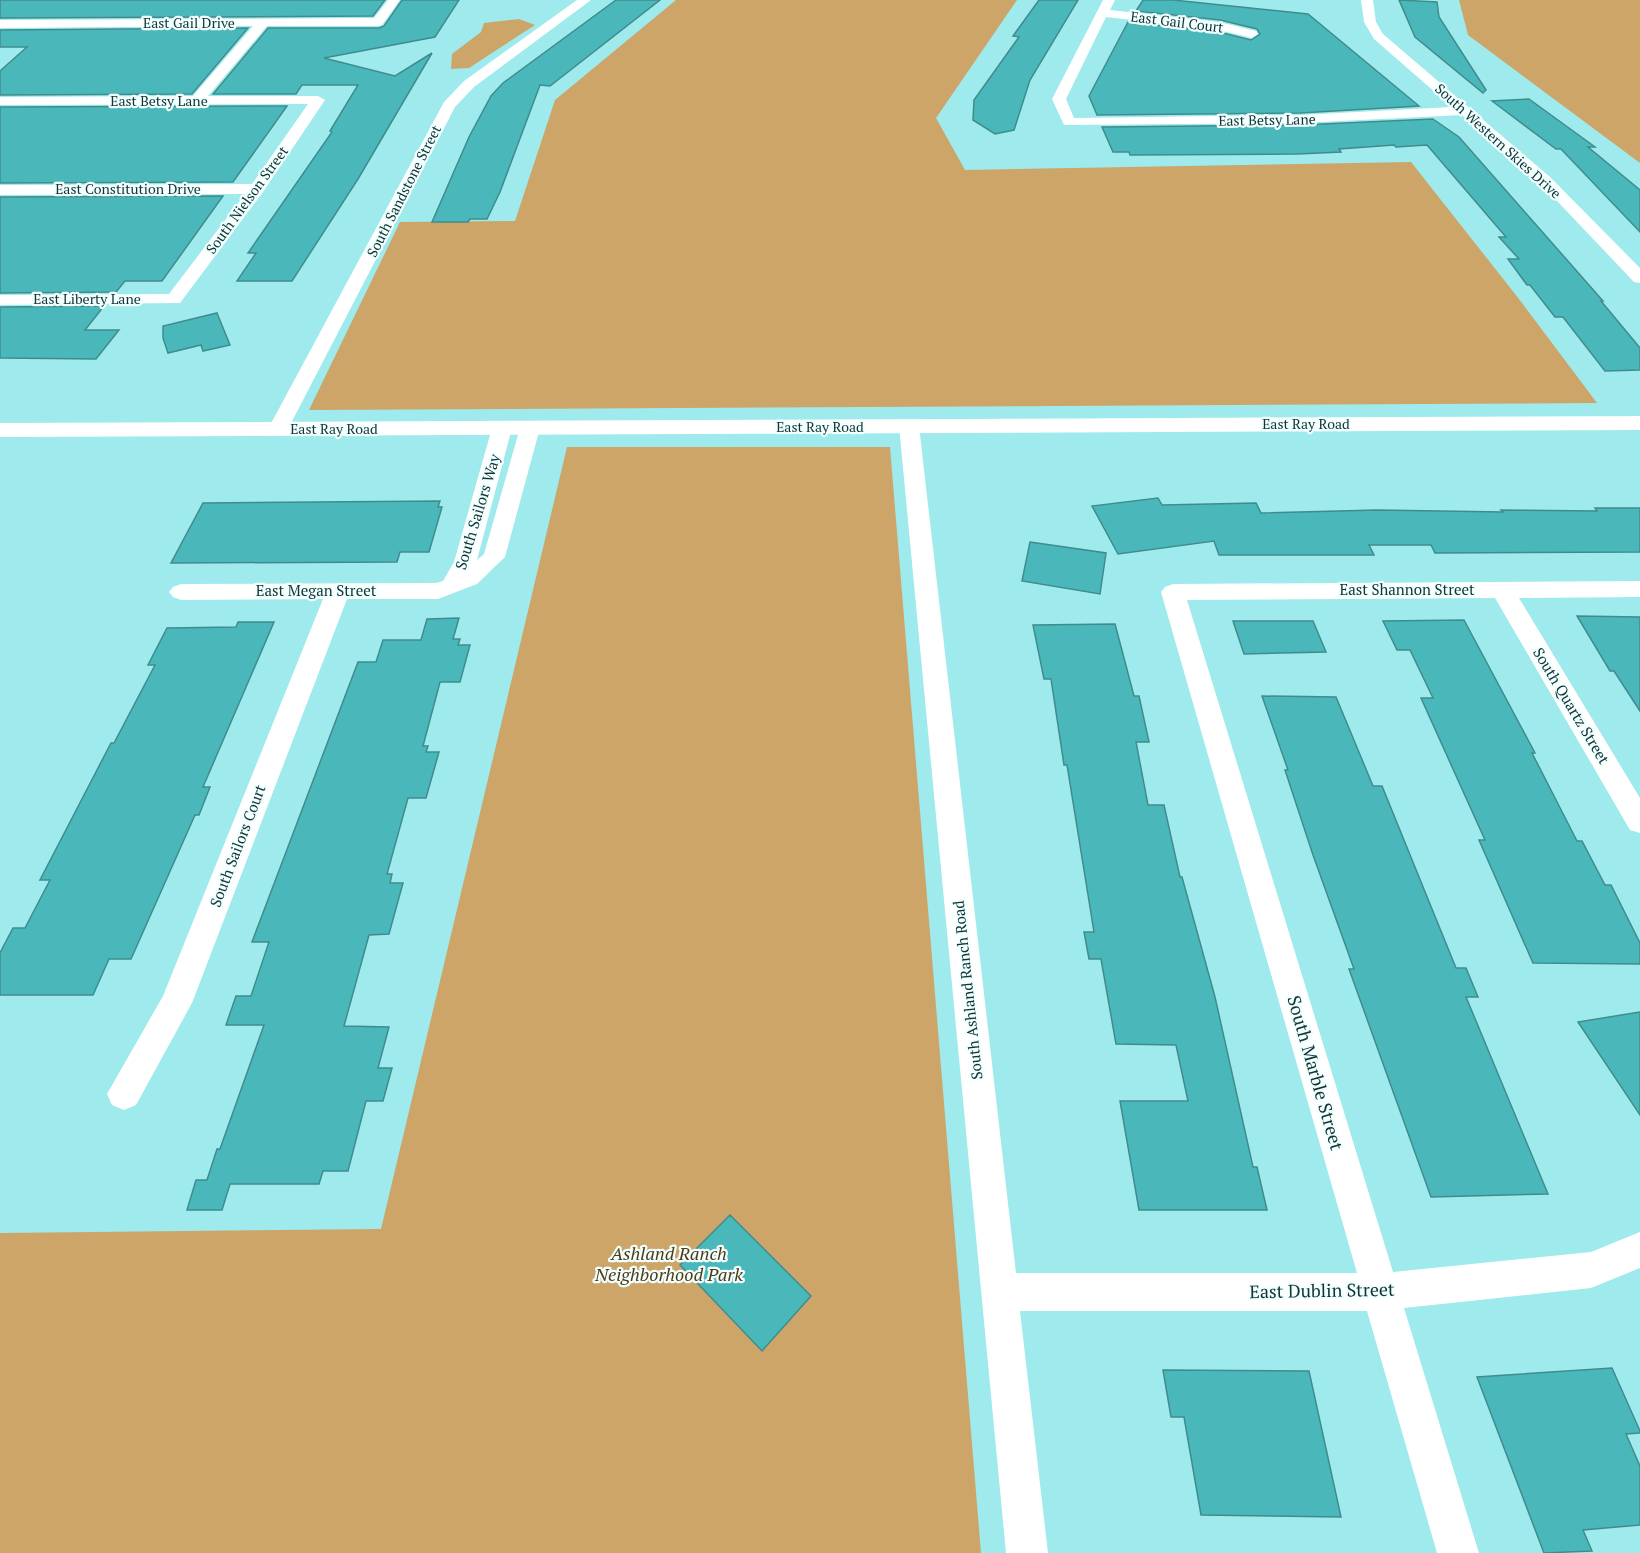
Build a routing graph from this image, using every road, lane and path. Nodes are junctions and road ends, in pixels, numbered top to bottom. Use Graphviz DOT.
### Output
graph roads {
  1 [pos="394,0"];
  2 [pos="585,0"];
  3 [pos="1109,0"];
  4 [pos="1366,0"];
  5 [pos="1101,13"];
  6 [pos="263,23"];
  7 [pos="0,24"];
  8 [pos="1252,34"];
  9 [pos="197,100"];
  10 [pos="318,100"];
  11 [pos="0,101"];
  12 [pos="1466,111"];
  13 [pos="257,189"];
  14 [pos="0,190"];
  15 [pos="1640,278"];
  16 [pos="174,299"];
  17 [pos="0,300"];
  18 [pos="1640,423"];
  19 [pos="909,426"];
  20 [pos="502,428"];
  21 [pos="530,428"];
  22 [pos="278,429"];
  23 [pos="0,430"];
  24 [pos="507,509"];
  25 [pos="480,510"];
  26 [pos="451,586"];
  27 [pos="1502,589"];
  28 [pos="1640,589"];
  29 [pos="338,591"];
  30 [pos="181,592"];
  31 [pos="1173,592"];
  32 [pos="1640,822"];
  33 [pos="124,1095"];
  34 [pos="1640,1250"];
  35 [pos="999,1292"];
  36 [pos="1380,1292"];
  37 [pos="1027,1553"];
  38 [pos="1458,1553"];
  1 -- 6 [label="street, East Gail Drive"];
  2 -- 22 [label="street, South Sandstone Street"];
  3 -- 5 [label="street"];
  4 -- 12 [label="street, South Western Skies Drive"];
  5 -- 8 [label="street, East Gail Court"];
  5 -- 12 [label="street, East Betsy Lane"];
  6 -- 7 [label="street, East Gail Drive"];
  6 -- 9 [label="street"];
  9 -- 10 [label="street, East Betsy Lane"];
  9 -- 11 [label="street, East Betsy Lane"];
  10 -- 13 [label="street, South Nielson Street"];
  12 -- 15 [label="street, South Western Skies Drive"];
  13 -- 14 [label="street, East Constitution Drive"];
  13 -- 16 [label="street, South Nielson Street"];
  16 -- 17 [label="street, East Liberty Lane"];
  18 -- 19 [label="main road, East Ray Road"];
  19 -- 21 [label="main road, East Ray Road"];
  19 -- 35 [label="street, South Ashland Ranch Road"];
  20 -- 21 [label="main road, East Ray Road"];
  20 -- 22 [label="main road, East Ray Road"];
  20 -- 25 [label="street, South Sailors Way"];
  21 -- 24 [label="street, South Sailors Way"];
  22 -- 23 [label="main road, East Ray Road"];
  24 -- 25 [label="street"];
  24 -- 26 [label="street, South Sailors Way"];
  25 -- 26 [label="street, South Sailors Way"];
  26 -- 29 [label="street, East Megan Street"];
  27 -- 28 [label="street, East Shannon Street"];
  27 -- 31 [label="street, East Shannon Street"];
  27 -- 32 [label="street, South Quartz Street"];
  29 -- 30 [label="street, East Megan Street"];
  29 -- 33 [label="street, South Sailors Court"];
  31 -- 36 [label="street, South Marble Street"];
  34 -- 36 [label="street, East Dublin Street"];
  35 -- 36 [label="street, East Dublin Street"];
  35 -- 37 [label="street, South Ashland Ranch Road"];
  36 -- 38 [label="street, South Marble Street"];
}
